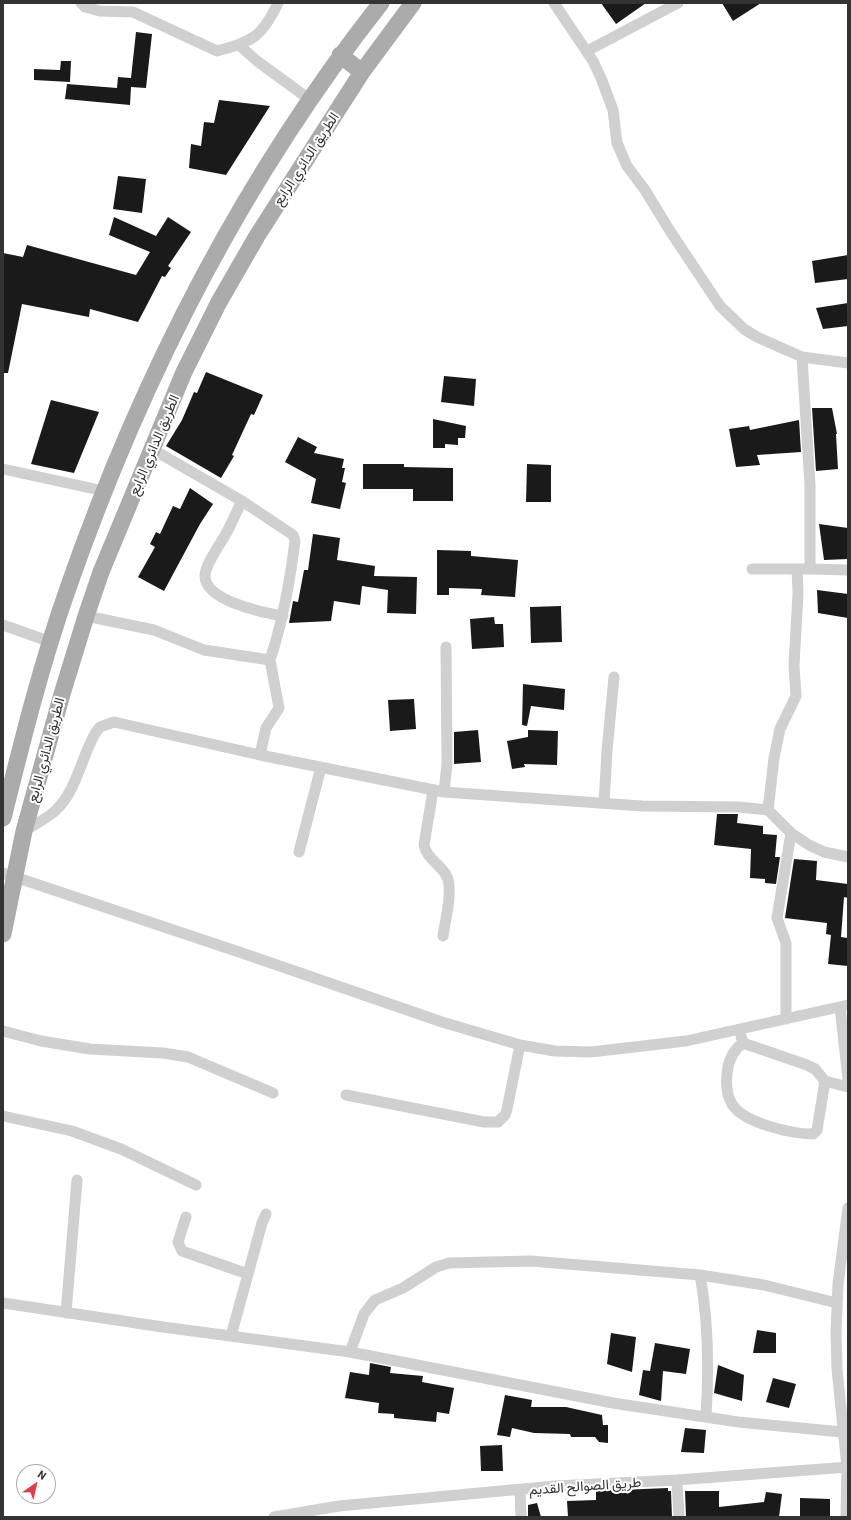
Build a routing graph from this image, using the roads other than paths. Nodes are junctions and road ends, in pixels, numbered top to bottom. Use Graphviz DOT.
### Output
graph roads {
  1 [pos="82,3"];
  2 [pos="278,3"];
  3 [pos="381,3"];
  4 [pos="413,3"];
  5 [pos="554,3"];
  6 [pos="678,3"];
  7 [pos="239,45"];
  8 [pos="587,51"];
  9 [pos="340,55"];
  10 [pos="362,72"];
  11 [pos="309,99"];
  12 [pos="802,357"];
  13 [pos="848,363"];
  14 [pos="152,449"];
  15 [pos="3,469"];
  16 [pos="104,491"];
  17 [pos="242,501"];
  18 [pos="752,569"];
  19 [pos="797,569"];
  20 [pos="810,569"];
  21 [pos="848,570"];
  22 [pos="86,616"];
  23 [pos="283,616"];
  24 [pos="3,625"];
  25 [pos="51,642"];
  26 [pos="446,647"];
  27 [pos="270,660"];
  28 [pos="614,677"];
  29 [pos="260,755"];
  30 [pos="321,767"];
  31 [pos="439,791"];
  32 [pos="604,803"];
  33 [pos="768,810"];
  34 [pos="3,818"];
  35 [pos="24,831"];
  36 [pos="791,833"];
  37 [pos="299,852"];
  38 [pos="848,857"];
  39 [pos="9,875"];
  40 [pos="3,934"];
  41 [pos="443,936"];
  42 [pos="844,1006"];
  43 [pos="786,1019"];
  44 [pos="739,1029"];
  45 [pos="3,1031"];
  46 [pos="743,1043"];
  47 [pos="520,1045"];
  48 [pos="848,1079"];
  49 [pos="825,1081"];
  50 [pos="848,1087"];
  51 [pos="273,1094"];
  52 [pos="346,1095"];
  53 [pos="3,1116"];
  54 [pos="77,1180"];
  55 [pos="196,1185"];
  56 [pos="848,1208"];
  57 [pos="266,1214"];
  58 [pos="186,1217"];
  59 [pos="248,1274"];
  60 [pos="700,1275"];
  61 [pos="3,1303"];
  62 [pos="837,1303"];
  63 [pos="66,1313"];
  64 [pos="231,1336"];
  65 [pos="350,1352"];
  66 [pos="706,1417"];
  67 [pos="842,1432"];
  68 [pos="847,1467"];
  69 [pos="678,1480"];
  70 [pos="520,1490"];
  71 [pos="274,1517"];
  72 [pos="521,1517"];
  73 [pos="679,1517"];
  74 [pos="846,1517"];
  1 -- 7 [label="street"];
  2 -- 7 [label="street"];
  3 -- 9 [label="main road, الطريق الدائري الرابع"];
  4 -- 10 [label="main road, الطريق الدائري الرابع"];
  5 -- 8 [label="street"];
  6 -- 8 [label="street"];
  7 -- 11 [label="street"];
  8 -- 12 [label="street"];
  9 -- 10 [label="main road"];
  9 -- 11 [label="main road, الطريق الدائري الرابع"];
  10 -- 14 [label="main road, الطريق الدائري الرابع"];
  11 -- 16 [label="main road, الطريق الدائري الرابع"];
  12 -- 13 [label="street"];
  12 -- 20 [label="street"];
  14 -- 17 [label="street"];
  14 -- 22 [label="main road, الطريق الدائري الرابع"];
  15 -- 16 [label="street"];
  16 -- 25 [label="main road, الطريق الدائري الرابع"];
  17 -- 23 [label="street"];
  17 -- 23 [label="street"];
  18 -- 19 [label="street"];
  19 -- 20 [label="street"];
  19 -- 33 [label="street"];
  20 -- 21 [label="street"];
  22 -- 27 [label="street"];
  22 -- 35 [label="main road, الطريق الدائري الرابع"];
  23 -- 27 [label="street"];
  24 -- 25 [label="street"];
  25 -- 34 [label="main road, الطريق الدائري الرابع"];
  26 -- 31 [label="street"];
  27 -- 29 [label="street"];
  28 -- 32 [label="street"];
  29 -- 30 [label="street"];
  29 -- 35 [label="street"];
  30 -- 31 [label="street"];
  30 -- 37 [label="street"];
  31 -- 32 [label="street"];
  31 -- 41 [label="street"];
  32 -- 33 [label="street"];
  33 -- 36 [label="street"];
  35 -- 39 [label="main road, الطريق الدائري الرابع"];
  36 -- 38 [label="street"];
  36 -- 43 [label="street"];
  39 -- 40 [label="main road, الطريق الدائري الرابع"];
  39 -- 47 [label="street"];
  42 -- 43 [label="street"];
  42 -- 48 [label="street"];
  43 -- 44 [label="street"];
  44 -- 46 [label="street"];
  44 -- 47 [label="street"];
  45 -- 51 [label="street"];
  46 -- 49 [label="street"];
  46 -- 49 [label="street"];
  47 -- 52 [label="street"];
  49 -- 50 [label="street"];
  53 -- 55 [label="street"];
  54 -- 63 [label="street"];
  56 -- 62 [label="street"];
  57 -- 59 [label="street"];
  58 -- 59 [label="street"];
  59 -- 64 [label="street"];
  60 -- 62 [label="street"];
  60 -- 65 [label="street"];
  60 -- 66 [label="street"];
  61 -- 63 [label="street"];
  62 -- 67 [label="street"];
  63 -- 64 [label="street"];
  64 -- 65 [label="street"];
  65 -- 66 [label="street"];
  66 -- 67 [label="street"];
  67 -- 68 [label="street"];
  68 -- 69 [label="street, طريق الصوالح القديم"];
  68 -- 74 [label="street"];
  69 -- 70 [label="street, طريق الصوالح القديم"];
  69 -- 73 [label="street"];
  70 -- 71 [label="street, طريق الصوالح القديم"];
  70 -- 72 [label="street"];
}
